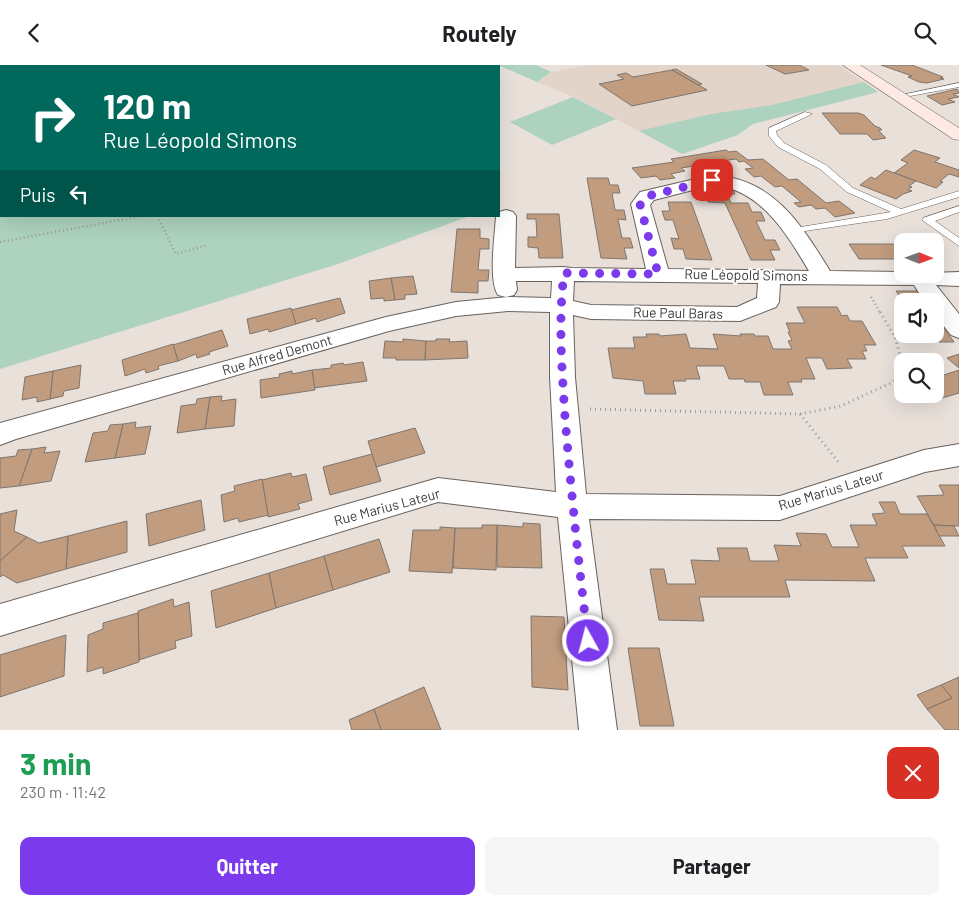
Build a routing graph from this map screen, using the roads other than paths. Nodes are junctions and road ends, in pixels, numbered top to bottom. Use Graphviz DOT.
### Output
graph roads {
  1 [pos="850,65"];
  2 [pos="866,71"];
  3 [pos="959,85"];
  4 [pos="910,94"];
  5 [pos="808,114"];
  6 [pos="959,125"];
  7 [pos="959,130"];
  8 [pos="959,135"];
  9 [pos="959,194"];
  10 [pos="959,209"];
  11 [pos="900,212"];
  12 [pos="506,216"];
  13 [pos="795,231"];
  14 [pos="959,243"];
  15 [pos="504,273"];
  16 [pos="564,273"];
  17 [pos="658,274"];
  18 [pos="770,276"];
  19 [pos="823,277"];
  20 [pos="894,277"];
  21 [pos="944,278"];
  22 [pos="959,279"];
  23 [pos="924,283"];
  24 [pos="508,304"];
  25 [pos="560,305"];
  26 [pos="959,330"];
  27 [pos="0,435"];
  28 [pos="959,455"];
  29 [pos="572,506"];
  30 [pos="0,620"];
  31 [pos="598,730"];
  1 -- 2 [label="main road"];
  2 -- 4 [label="main road"];
  2 -- 7 [label="lane"];
  2 -- 8 [label="main road"];
  3 -- 4 [label="lane"];
  4 -- 6 [label="main road"];
  5 -- 11 [label="lane"];
  9 -- 11 [label="lane"];
  10 -- 14 [label="lane"];
  11 -- 13 [label="lane"];
  12 -- 15 [label="street"];
  13 -- 17 [label="street"];
  13 -- 19 [label="street"];
  15 -- 16 [label="street, Rue Léopold Simons"];
  15 -- 24 [label="street"];
  16 -- 17 [label="street, Rue Léopold Simons"];
  16 -- 25 [label="street"];
  17 -- 18 [label="street, Rue Léopold Simons"];
  18 -- 19 [label="street, Rue Léopold Simons"];
  18 -- 25 [label="street, Rue Paul Baras"];
  19 -- 20 [label="street, Rue Léopold Simons"];
  21 -- 22 [label="street, Rue Léopold Simons"];
  23 -- 26 [label="street"];
  24 -- 25 [label="street, Rue Alfred Demont"];
  24 -- 27 [label="street, Rue Alfred Demont"];
  25 -- 29 [label="street"];
  28 -- 29 [label="street, Rue Marius Lateur"];
  29 -- 30 [label="street, Rue Marius Lateur"];
  29 -- 31 [label="street"];
}
